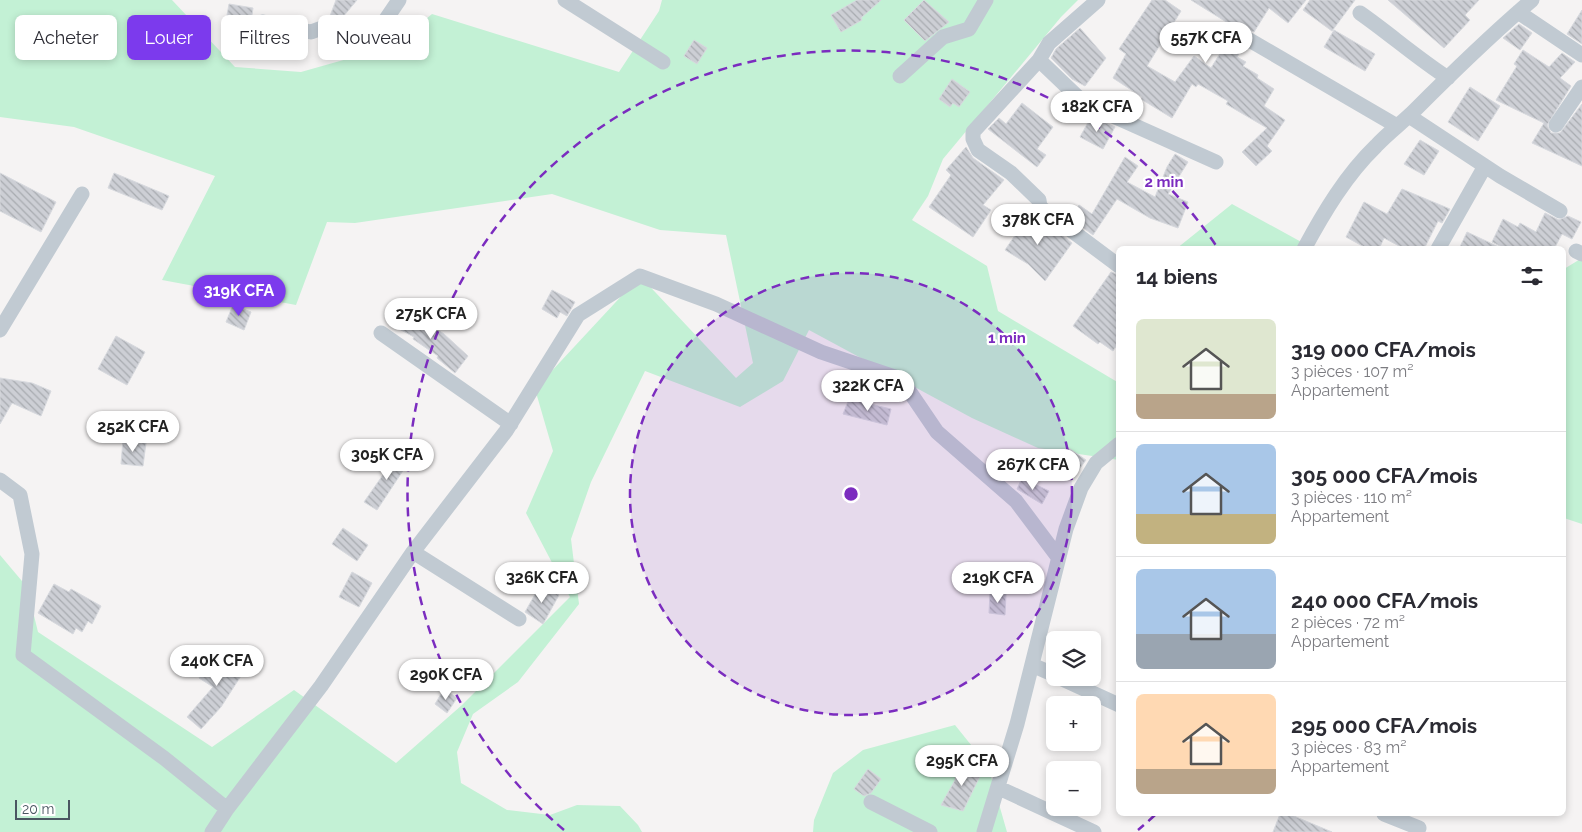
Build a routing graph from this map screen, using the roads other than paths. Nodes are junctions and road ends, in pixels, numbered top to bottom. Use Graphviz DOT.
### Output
graph roads {
  1 [pos="400,0"];
  2 [pos="565,0"];
  3 [pos="986,0"];
  4 [pos="1098,0"];
  5 [pos="1532,0"];
  6 [pos="1518,12"];
  7 [pos="1360,13"];
  8 [pos="308,31"];
  9 [pos="1246,38"];
  10 [pos="1582,55"];
  11 [pos="1039,60"];
  12 [pos="663,62"];
  13 [pos="900,76"];
  14 [pos="1448,78"];
  15 [pos="1582,87"];
  16 [pos="1403,121"];
  17 [pos="1556,125"];
  18 [pos="1216,162"];
  19 [pos="1485,166"];
  20 [pos="82,194"];
  21 [pos="1560,211"];
  22 [pos="1306,246"];
  23 [pos="1440,246"];
  24 [pos="1116,264"];
  25 [pos="0,330"];
  26 [pos="381,333"];
  27 [pos="510,424"];
  28 [pos="1116,446"];
  29 [pos="0,480"];
  30 [pos="413,552"];
  31 [pos="1058,557"];
  32 [pos="519,619"];
  33 [pos="1032,665"];
  34 [pos="1046,671"];
  35 [pos="1077,686"];
  36 [pos="1116,704"];
  37 [pos="999,788"];
  38 [pos="871,802"];
  39 [pos="227,809"];
  40 [pos="1389,816"];
  41 [pos="1419,828"];
  42 [pos="212,832"];
  43 [pos="930,832"];
  44 [pos="984,832"];
  45 [pos="1094,832"];
  1 -- 8 [label="street"];
  2 -- 12 [label="street"];
  3 -- 13 [label="street"];
  4 -- 11 [label="street"];
  5 -- 6 [label="street"];
  6 -- 10 [label="street"];
  6 -- 14 [label="street"];
  7 -- 14 [label="street"];
  9 -- 16 [label="street"];
  11 -- 18 [label="street"];
  11 -- 24 [label="street"];
  14 -- 16 [label="street"];
  15 -- 17 [label="street"];
  16 -- 19 [label="street"];
  16 -- 22 [label="street"];
  19 -- 21 [label="street"];
  19 -- 23 [label="street"];
  20 -- 25 [label="street"];
  26 -- 27 [label="street"];
  27 -- 30 [label="street"];
  27 -- 31 [label="street"];
  28 -- 31 [label="street"];
  29 -- 39 [label="street"];
  30 -- 32 [label="street"];
  30 -- 39 [label="street"];
  31 -- 33 [label="street"];
  33 -- 34 [label="street"];
  33 -- 37 [label="street"];
  35 -- 36 [label="street"];
  37 -- 44 [label="street"];
  37 -- 45 [label="street"];
  38 -- 43 [label="street"];
  39 -- 42 [label="street"];
  40 -- 41 [label="street"];
}
